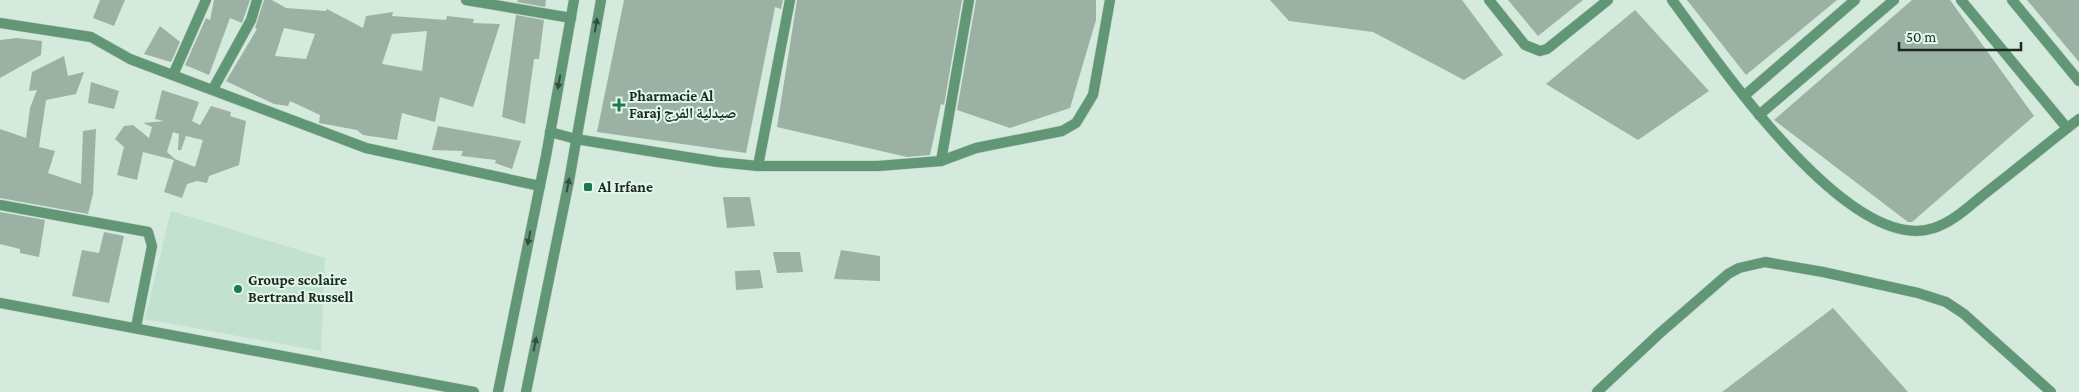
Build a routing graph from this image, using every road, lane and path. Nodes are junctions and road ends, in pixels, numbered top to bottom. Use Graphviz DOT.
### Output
graph roads {
  1 [pos="206,0"];
  2 [pos="257,0"];
  3 [pos="466,0"];
  4 [pos="574,0"];
  5 [pos="601,0"];
  6 [pos="790,0"];
  7 [pos="969,0"];
  8 [pos="1110,0"];
  9 [pos="1490,0"];
  10 [pos="1608,0"];
  11 [pos="1672,0"];
  12 [pos="1855,0"];
  13 [pos="1894,0"];
  14 [pos="1961,0"];
  15 [pos="2012,0"];
  16 [pos="571,18"];
  17 [pos="0,23"];
  18 [pos="173,75"];
  19 [pos="2079,81"];
  20 [pos="213,89"];
  21 [pos="1744,96"];
  22 [pos="1758,115"];
  23 [pos="2079,119"];
  24 [pos="2067,128"];
  25 [pos="550,132"];
  26 [pos="576,139"];
  27 [pos="941,161"];
  28 [pos="758,166"];
  29 [pos="540,186"];
  30 [pos="0,205"];
  31 [pos="0,303"];
  32 [pos="136,328"];
  33 [pos="474,392"];
  34 [pos="498,392"];
  35 [pos="526,392"];
  36 [pos="1597,392"];
  37 [pos="2051,392"];
  1 -- 18 [label="street"];
  2 -- 20 [label="street"];
  3 -- 16 [label="street"];
  4 -- 16 [label="street"];
  26 -- 5 [label="street, one-way"];
  6 -- 28 [label="street"];
  7 -- 27 [label="street"];
  8 -- 27 [label="street"];
  9 -- 10 [label="street"];
  11 -- 21 [label="street"];
  12 -- 21 [label="street"];
  13 -- 22 [label="street"];
  14 -- 24 [label="street"];
  15 -- 19 [label="street"];
  16 -- 25 [label="street, one-way"];
  17 -- 18 [label="street"];
  18 -- 20 [label="street"];
  20 -- 29 [label="street"];
  21 -- 22 [label="street"];
  22 -- 24 [label="street"];
  23 -- 24 [label="street"];
  25 -- 26 [label="street"];
  25 -- 29 [label="street"];
  26 -- 28 [label="street"];
  35 -- 26 [label="street, one-way"];
  27 -- 28 [label="street"];
  29 -- 34 [label="street, one-way"];
  30 -- 32 [label="street"];
  31 -- 32 [label="street"];
  32 -- 33 [label="street"];
  36 -- 37 [label="street"];
}
